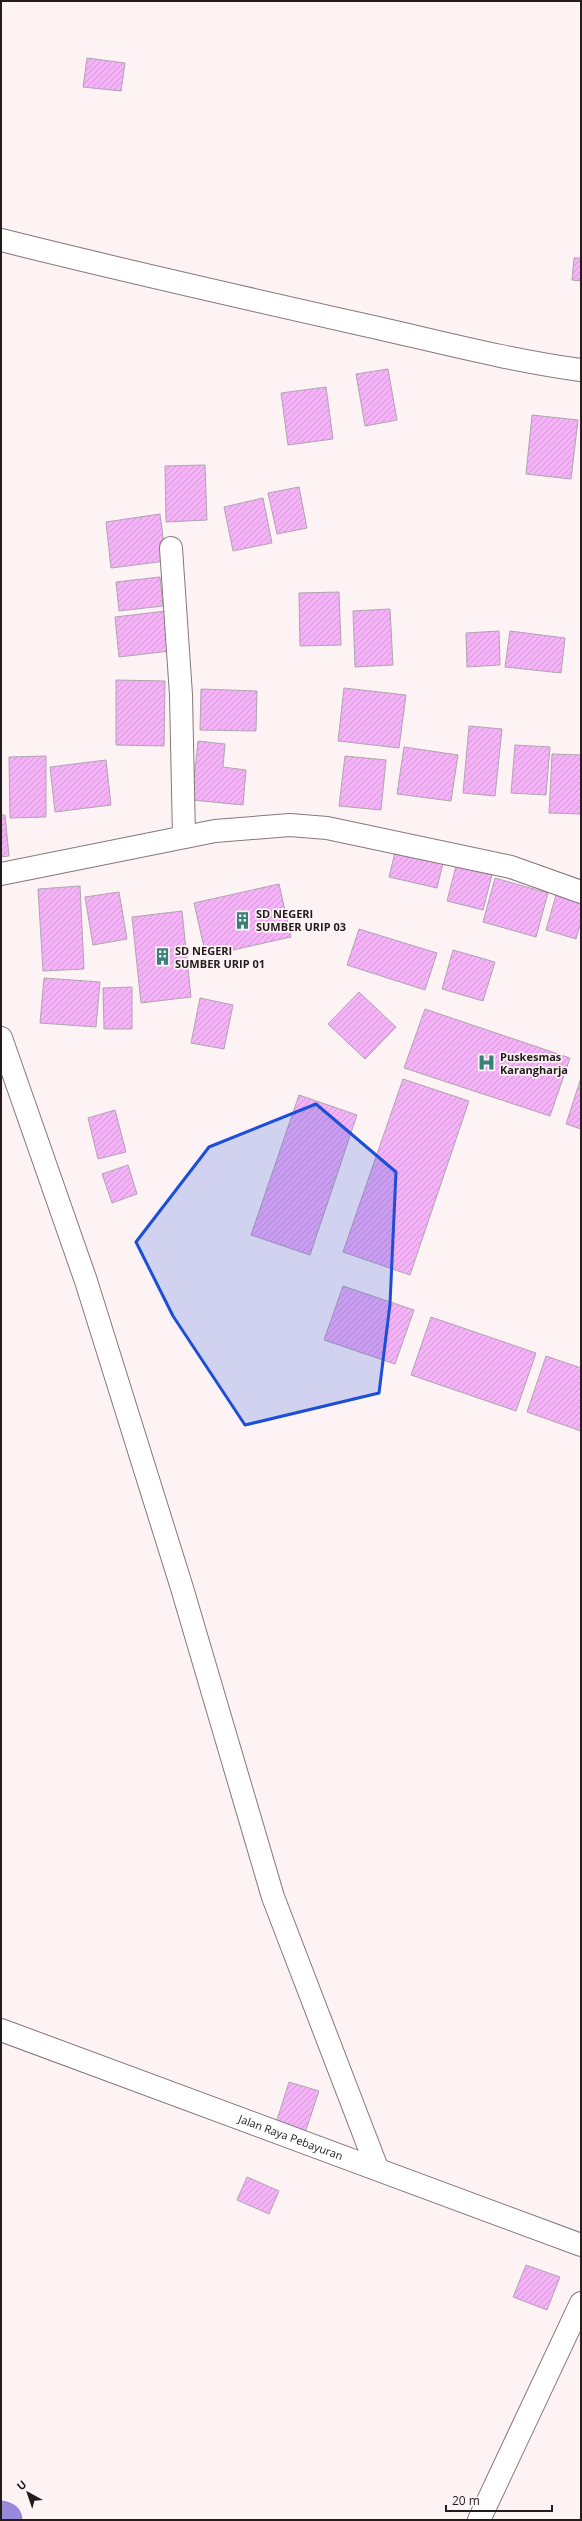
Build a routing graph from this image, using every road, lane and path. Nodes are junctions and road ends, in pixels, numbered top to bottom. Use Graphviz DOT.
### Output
graph roads {
  1 [pos="1,240"];
  2 [pos="581,370"];
  3 [pos="171,548"];
  4 [pos="184,837"];
  5 [pos="1,874"];
  6 [pos="581,892"];
  7 [pos="1,1038"];
  8 [pos="1,2030"];
  9 [pos="377,2168"];
  10 [pos="581,2245"];
  11 [pos="581,2303"];
  12 [pos="479,2520"];
  1 -- 2 [label="street"];
  3 -- 4 [label="street"];
  4 -- 5 [label="street"];
  4 -- 6 [label="street"];
  7 -- 9 [label="street"];
  8 -- 9 [label="street, Jalan Raya Pebayuran"];
  9 -- 10 [label="street, Jalan Raya Pebayuran"];
  11 -- 12 [label="street"];
}
